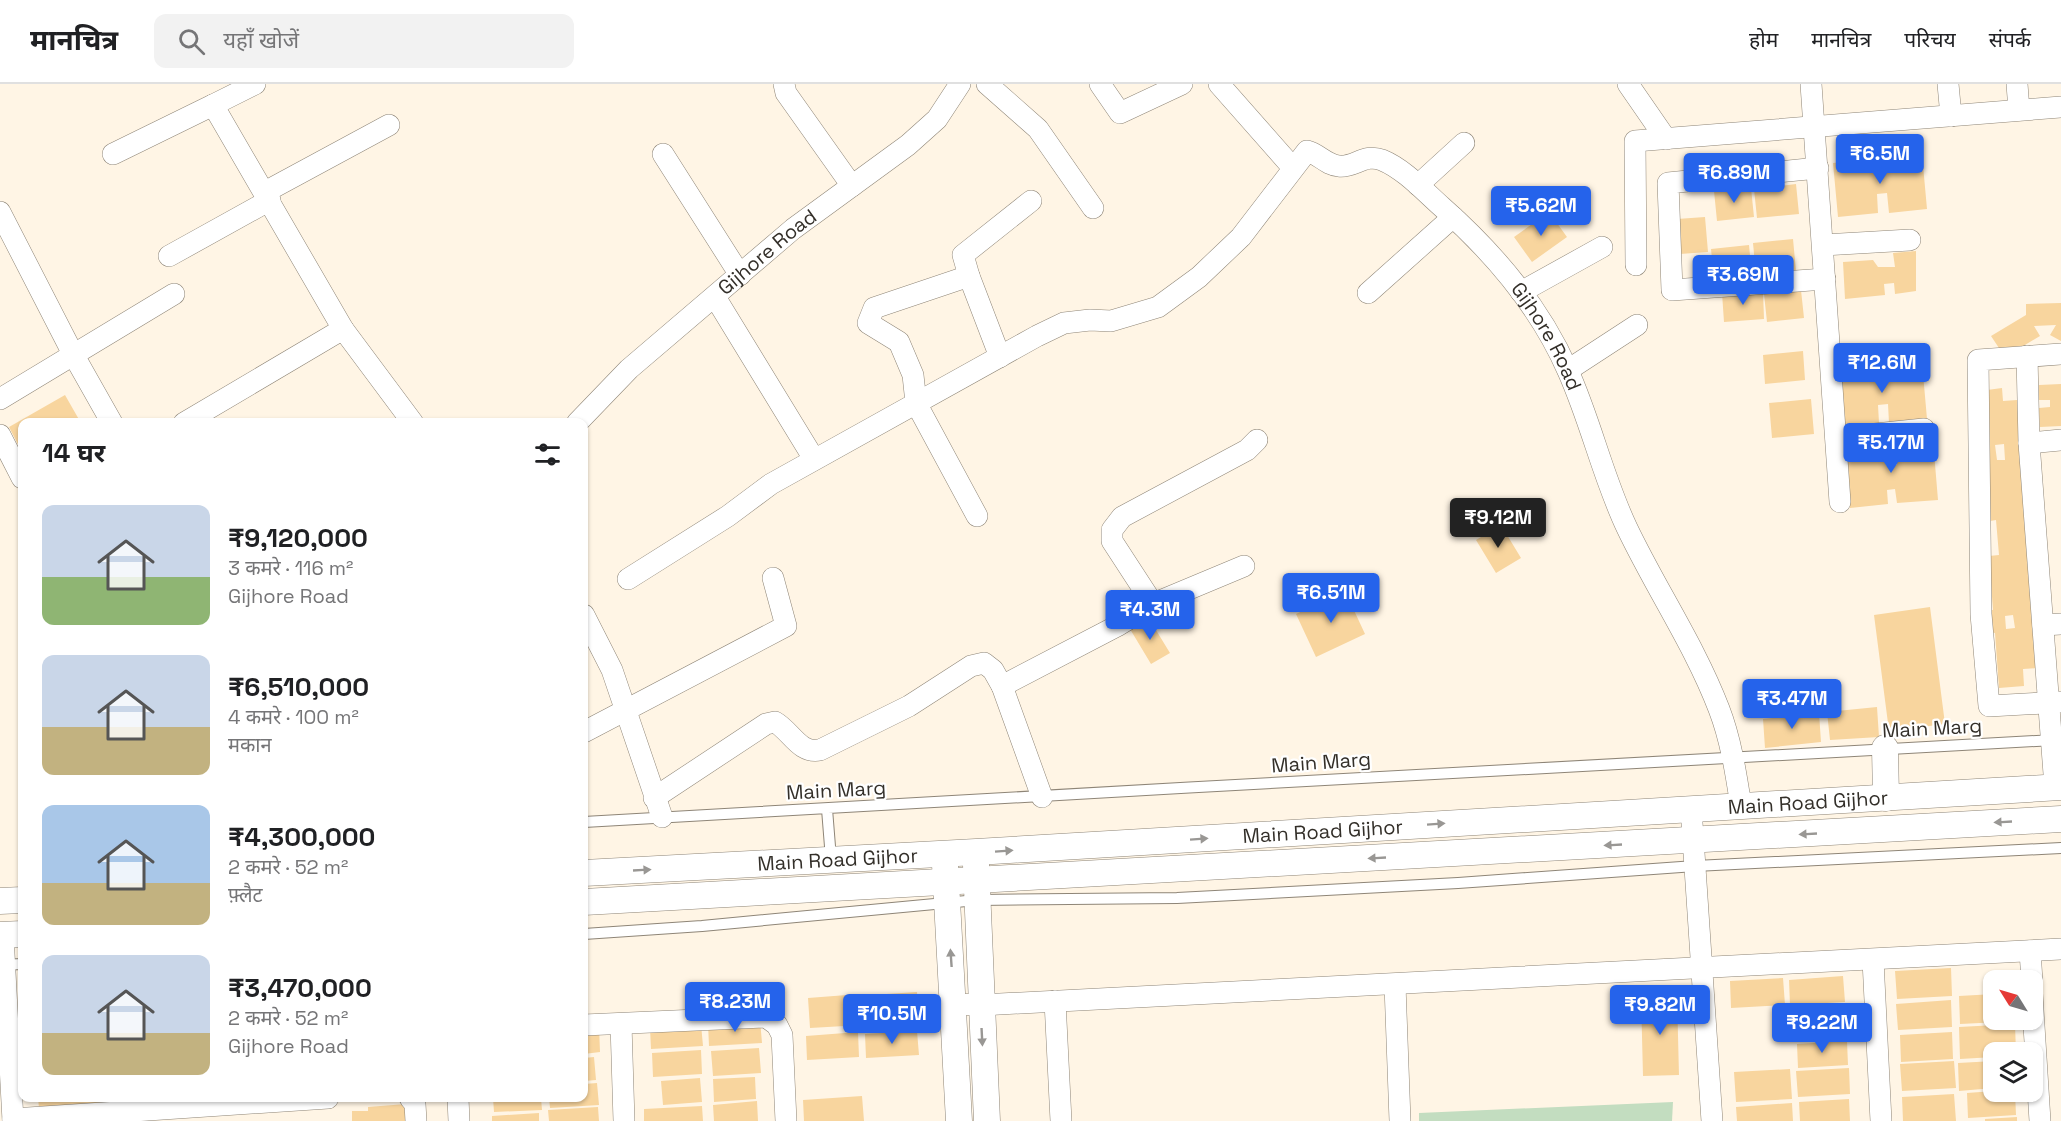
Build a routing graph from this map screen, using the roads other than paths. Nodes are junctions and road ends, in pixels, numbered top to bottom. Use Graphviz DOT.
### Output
graph roads {
  1 [pos="255,84"];
  2 [pos="784,84"];
  3 [pos="960,84"];
  4 [pos="987,84"];
  5 [pos="1100,84"];
  6 [pos="1182,84"];
  7 [pos="1219,84"];
  8 [pos="1628,84"];
  9 [pos="1811,84"];
  10 [pos="1948,84"];
  11 [pos="2017,84"];
  12 [pos="213,105"];
  13 [pos="2061,107"];
  14 [pos="2019,110"];
  15 [pos="1951,116"];
  16 [pos="389,125"];
  17 [pos="1815,126"];
  18 [pos="1666,139"];
  19 [pos="1464,143"];
  20 [pos="113,154"];
  21 [pos="663,154"];
  22 [pos="1293,168"];
  23 [pos="1818,168"];
  24 [pos="1418,185"];
  25 [pos="852,186"];
  26 [pos="267,196"];
  27 [pos="1031,201"];
  28 [pos="1093,208"];
  29 [pos="0,212"];
  30 [pos="1453,217"];
  31 [pos="1910,240"];
  32 [pos="1823,246"];
  33 [pos="1602,247"];
  34 [pos="169,256"];
  35 [pos="1636,265"];
  36 [pos="740,275"];
  37 [pos="969,276"];
  38 [pos="1825,279"];
  39 [pos="1521,292"];
  40 [pos="1368,293"];
  41 [pos="174,294"];
  42 [pos="715,297"];
  43 [pos="1637,325"];
  44 [pos="343,329"];
  45 [pos="73,354"];
  46 [pos="2061,354"];
  47 [pos="2027,356"];
  48 [pos="1000,357"];
  49 [pos="1568,370"];
  50 [pos="0,399"];
  51 [pos="916,403"];
  52 [pos="109,418"];
  53 [pos="192,418"];
  54 [pos="409,418"];
  55 [pos="582,418"];
  56 [pos="1924,429"];
  57 [pos="0,435"];
  58 [pos="1836,438"];
  59 [pos="1257,440"];
  60 [pos="2061,440"];
  61 [pos="2029,443"];
  62 [pos="814,459"];
  63 [pos="18,470"];
  64 [pos="1840,502"];
  65 [pos="976,516"];
  66 [pos="1244,566"];
  67 [pos="773,578"];
  68 [pos="628,579"];
  69 [pos="1153,604"];
  70 [pos="588,623"];
  71 [pos="2052,625"];
  72 [pos="1002,686"];
  73 [pos="2055,702"];
  74 [pos="626,712"];
  75 [pos="588,730"];
  76 [pos="2056,740"];
  77 [pos="1885,748"];
  78 [pos="1732,755"];
  79 [pos="2058,787"];
  80 [pos="654,798"];
  81 [pos="1042,798"];
  82 [pos="1886,798"];
  83 [pos="1741,806"];
  84 [pos="1691,808"];
  85 [pos="827,809"];
  86 [pos="662,817"];
  87 [pos="2061,819"];
  88 [pos="588,822"];
  89 [pos="1693,840"];
  90 [pos="2061,848"];
  91 [pos="945,852"];
  92 [pos="976,852"];
  93 [pos="831,859"];
  94 [pos="1695,866"];
  95 [pos="588,873"];
  96 [pos="976,890"];
  97 [pos="947,891"];
  98 [pos="18,900"];
  99 [pos="0,901"];
  100 [pos="588,902"];
  101 [pos="8,934"];
  102 [pos="588,934"];
  103 [pos="2061,949"];
  104 [pos="2030,951"];
  105 [pos="1873,960"];
  106 [pos="9,965"];
  107 [pos="1702,969"];
  108 [pos="2031,970"];
  109 [pos="1395,985"];
  110 [pos="1054,1001"];
  111 [pos="954,1004"];
  112 [pos="981,1005"];
  113 [pos="621,1024"];
  114 [pos="588,1025"];
  115 [pos="2034,1030"];
  116 [pos="5,1061"];
  117 [pos="272,1102"];
  118 [pos="413,1102"];
  119 [pos="458,1102"];
  120 [pos="19,1120"];
  121 [pos="416,1121"];
  122 [pos="459,1121"];
  123 [pos="624,1121"];
  124 [pos="786,1121"];
  125 [pos="959,1121"];
  126 [pos="987,1121"];
  127 [pos="1061,1121"];
  128 [pos="1400,1121"];
  129 [pos="1712,1121"];
  130 [pos="1881,1121"];
  131 [pos="2040,1121"];
  1 -- 12 [label="street"];
  2 -- 25 [label="street"];
  3 -- 25 [label="street, Gijhore Road"];
  4 -- 28 [label="street"];
  5 -- 6 [label="street"];
  7 -- 22 [label="street"];
  8 -- 18 [label="street"];
  9 -- 17 [label="street"];
  10 -- 15 [label="street"];
  11 -- 14 [label="street"];
  12 -- 20 [label="street"];
  12 -- 26 [label="street"];
  13 -- 14 [label="street"];
  14 -- 15 [label="street"];
  15 -- 17 [label="street"];
  16 -- 26 [label="street"];
  17 -- 18 [label="street"];
  17 -- 23 [label="street"];
  18 -- 35 [label="street"];
  19 -- 24 [label="street"];
  21 -- 36 [label="street"];
  22 -- 24 [label="street, Gijhore Road"];
  22 -- 48 [label="street"];
  23 -- 32 [label="street"];
  23 -- 38 [label="street"];
  24 -- 30 [label="street, Gijhore Road"];
  25 -- 36 [label="street, Gijhore Road"];
  26 -- 34 [label="street"];
  26 -- 44 [label="street"];
  27 -- 37 [label="street"];
  29 -- 45 [label="street"];
  30 -- 39 [label="street, Gijhore Road"];
  30 -- 40 [label="street"];
  31 -- 32 [label="street"];
  32 -- 38 [label="street"];
  33 -- 39 [label="street"];
  36 -- 42 [label="street, Gijhore Road"];
  37 -- 48 [label="street"];
  37 -- 51 [label="street"];
  38 -- 58 [label="street"];
  39 -- 49 [label="street, Gijhore Road"];
  41 -- 45 [label="street"];
  42 -- 55 [label="street, Gijhore Road"];
  42 -- 62 [label="street"];
  43 -- 49 [label="street"];
  44 -- 53 [label="street"];
  44 -- 54 [label="street"];
  45 -- 50 [label="street"];
  45 -- 52 [label="street"];
  46 -- 47 [label="street"];
  47 -- 61 [label="street"];
  47 -- 73 [label="street"];
  48 -- 51 [label="street"];
  49 -- 78 [label="street, Gijhore Road"];
  51 -- 62 [label="street"];
  51 -- 65 [label="street"];
  56 -- 58 [label="street"];
  57 -- 63 [label="street"];
  58 -- 64 [label="street"];
  59 -- 69 [label="street"];
  60 -- 61 [label="street"];
  61 -- 71 [label="street"];
  62 -- 68 [label="street"];
  66 -- 69 [label="street"];
  67 -- 74 [label="street"];
  69 -- 72 [label="street"];
  70 -- 74 [label="street"];
  71 -- 73 [label="street"];
  72 -- 80 [label="street"];
  72 -- 81 [label="street"];
  73 -- 76 [label="street"];
  74 -- 75 [label="street"];
  74 -- 80 [label="street"];
  76 -- 77 [label="lane, Main Marg"];
  76 -- 79 [label="street"];
  77 -- 78 [label="lane, Main Marg"];
  77 -- 82 [label="street"];
  78 -- 81 [label="lane, Main Marg"];
  78 -- 83 [label="street, Gijhore Road"];
  79 -- 82 [label="street, Main Road Gijhor"];
  80 -- 86 [label="street"];
  81 -- 85 [label="lane, Main Marg"];
  82 -- 83 [label="street, Main Road Gijhor"];
  83 -- 84 [label="street, Main Road Gijhor"];
  84 -- 89 [label="street"];
  92 -- 84 [label="street, Main Road Gijhor, one-way"];
  85 -- 86 [label="lane, Main Marg"];
  85 -- 93 [label="lane"];
  86 -- 88 [label="lane, Main Marg"];
  87 -- 89 [label="street, Main Road Gijhor, one-way"];
  89 -- 94 [label="street"];
  89 -- 96 [label="street, Main Road Gijhor, one-way"];
  90 -- 94 [label="lane"];
  91 -- 92 [label="street, Main Road Gijhor"];
  91 -- 93 [label="street, Main Road Gijhor"];
  91 -- 97 [label="street"];
  92 -- 96 [label="street"];
  95 -- 93 [label="street, Main Road Gijhor, one-way"];
  94 -- 96 [label="lane"];
  94 -- 107 [label="street"];
  96 -- 97 [label="street, Main Road Gijhor"];
  96 -- 112 [label="street"];
  97 -- 100 [label="street, Main Road Gijhor"];
  97 -- 102 [label="lane"];
  111 -- 97 [label="street, one-way"];
  98 -- 99 [label="street"];
  101 -- 106 [label="street"];
  103 -- 104 [label="street"];
  104 -- 105 [label="street"];
  104 -- 108 [label="street"];
  105 -- 107 [label="street"];
  105 -- 130 [label="street"];
  106 -- 116 [label="street"];
  107 -- 109 [label="street"];
  107 -- 129 [label="street"];
  109 -- 110 [label="street"];
  109 -- 128 [label="street"];
  110 -- 112 [label="street"];
  110 -- 127 [label="street"];
  111 -- 112 [label="street"];
  111 -- 125 [label="street"];
  112 -- 126 [label="street, one-way"];
  113 -- 114 [label="street"];
  113 -- 123 [label="street"];
  113 -- 124 [label="street"];
  115 -- 131 [label="street"];
  116 -- 120 [label="street"];
  117 -- 120 [label="street"];
  118 -- 121 [label="street"];
  119 -- 122 [label="street"];
}
